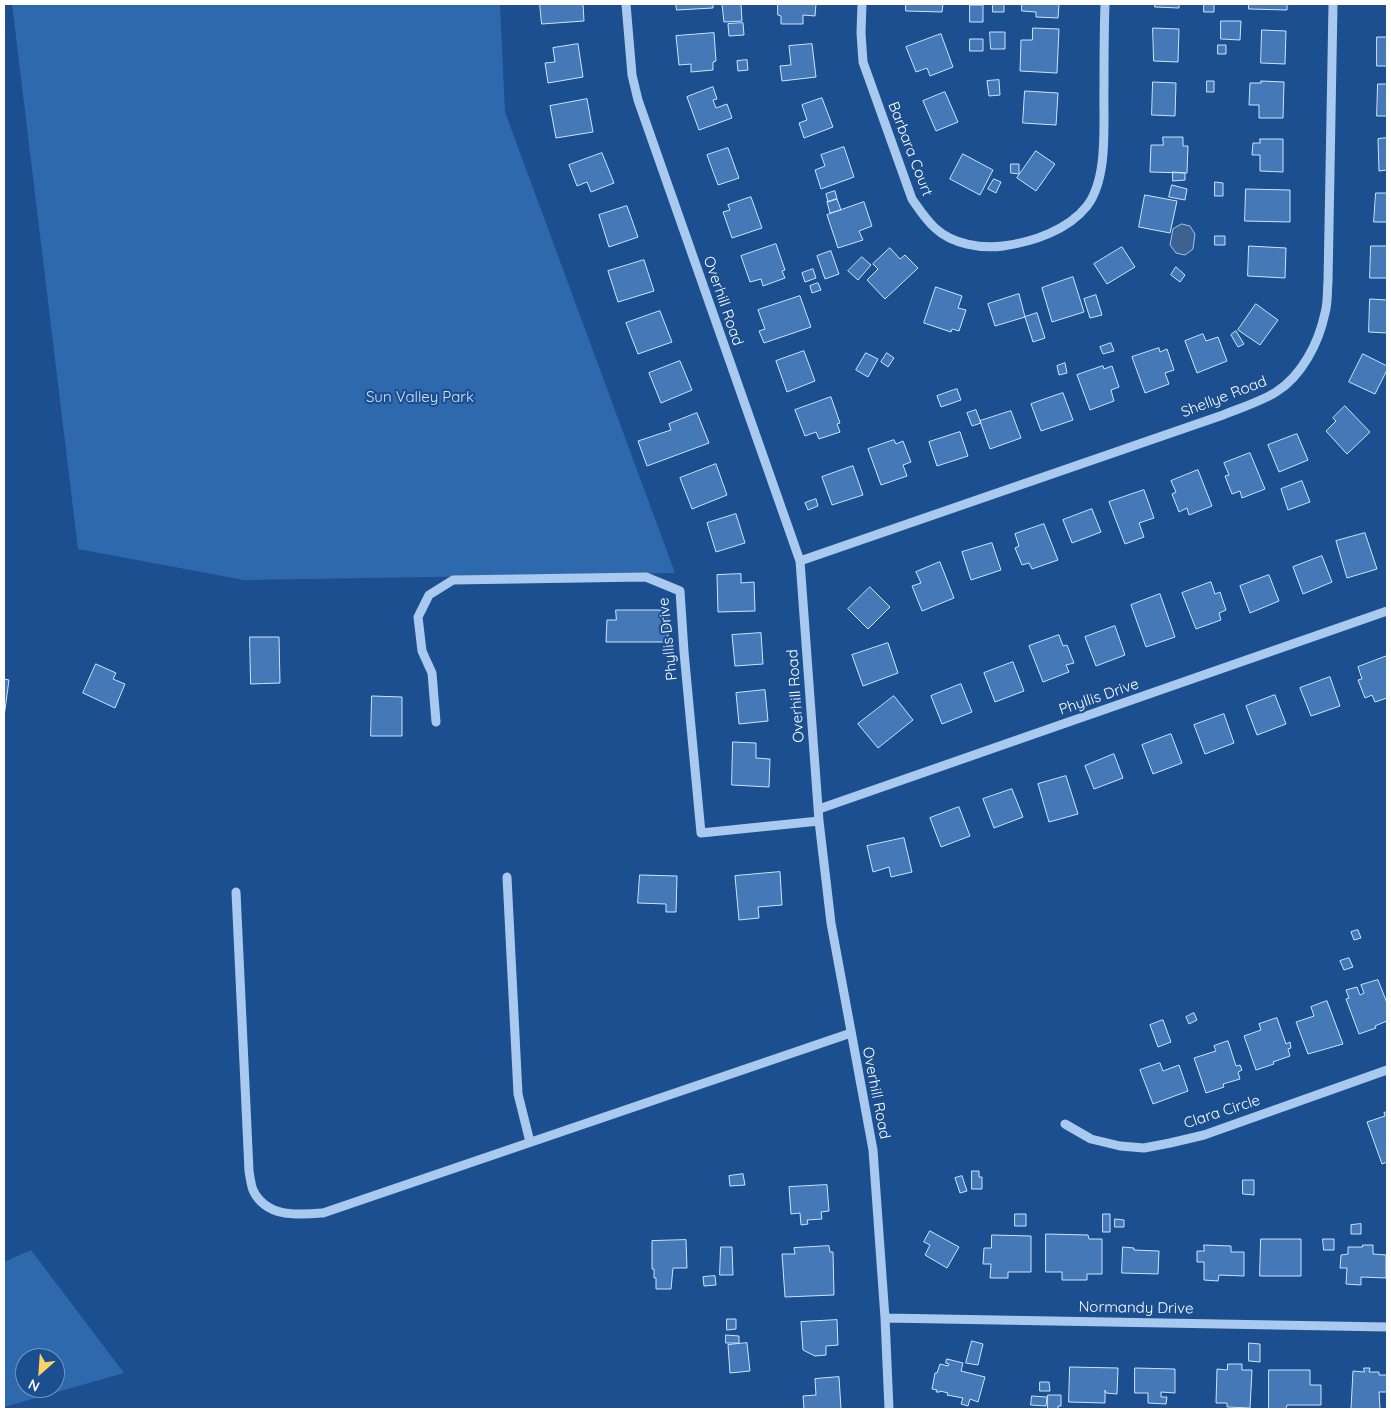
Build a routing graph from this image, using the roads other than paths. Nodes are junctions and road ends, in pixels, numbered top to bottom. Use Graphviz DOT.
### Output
graph roads {
  1 [pos="626,4"];
  2 [pos="862,4"];
  3 [pos="1105,4"];
  4 [pos="1333,4"];
  5 [pos="800,562"];
  6 [pos="1387,611"];
  7 [pos="436,722"];
  8 [pos="819,809"];
  9 [pos="819,821"];
  10 [pos="507,877"];
  11 [pos="236,892"];
  12 [pos="851,1033"];
  13 [pos="1387,1070"];
  14 [pos="1065,1124"];
  15 [pos="530,1142"];
  16 [pos="885,1318"];
  17 [pos="1387,1326"];
  18 [pos="889,1409"];
  1 -- 5 [label="street, Overhill Road"];
  2 -- 3 [label="street, Barbara Court"];
  4 -- 5 [label="street, Shellye Road"];
  5 -- 8 [label="street, Overhill Road"];
  6 -- 8 [label="street, Phyllis Drive"];
  7 -- 9 [label="street, Phyllis Drive"];
  8 -- 9 [label="street, Overhill Road"];
  9 -- 12 [label="street, Overhill Road"];
  10 -- 15 [label="street"];
  11 -- 15 [label="street"];
  12 -- 15 [label="street"];
  12 -- 16 [label="street, Overhill Road"];
  13 -- 14 [label="street, Clara Circle"];
  16 -- 17 [label="street, Normandy Drive"];
  16 -- 18 [label="street, Overhill Road"];
}
